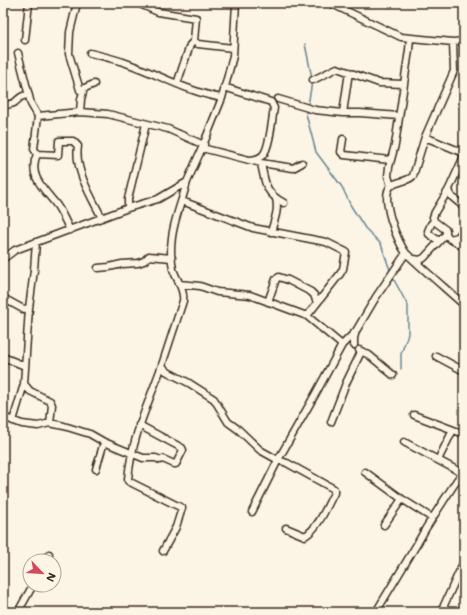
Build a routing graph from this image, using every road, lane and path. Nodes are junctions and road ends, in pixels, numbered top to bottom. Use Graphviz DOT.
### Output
graph roads {
  1 [pos="29,3"];
  2 [pos="77,3"];
  3 [pos="143,3"];
  4 [pos="236,3"];
  5 [pos="330,3"];
  6 [pos="410,38"];
  7 [pos="25,40"];
  8 [pos="194,41"];
  9 [pos="464,41"];
  10 [pos="453,42"];
  11 [pos="233,48"];
  12 [pos="90,53"];
  13 [pos="18,54"];
  14 [pos="349,72"];
  15 [pos="312,80"];
  16 [pos="94,84"];
  17 [pos="177,84"];
  18 [pos="403,84"];
  19 [pos="224,87"];
  20 [pos="80,90"];
  21 [pos="29,96"];
  22 [pos="222,98"];
  23 [pos="278,99"];
  24 [pos="3,106"];
  25 [pos="80,112"];
  26 [pos="343,113"];
  27 [pos="38,116"];
  28 [pos="399,116"];
  29 [pos="146,124"];
  30 [pos="425,138"];
  31 [pos="343,139"];
  32 [pos="203,146"];
  33 [pos="37,154"];
  34 [pos="263,155"];
  35 [pos="464,155"];
  36 [pos="248,160"];
  37 [pos="390,160"];
  38 [pos="302,163"];
  39 [pos="262,164"];
  40 [pos="187,182"];
  41 [pos="391,186"];
  42 [pos="449,189"];
  43 [pos="276,199"];
  44 [pos="182,201"];
  45 [pos="284,203"];
  46 [pos="464,207"];
  47 [pos="128,208"];
  48 [pos="102,218"];
  49 [pos="434,222"];
  50 [pos="464,229"];
  51 [pos="70,230"];
  52 [pos="271,232"];
  53 [pos="446,234"];
  54 [pos="450,239"];
  55 [pos="439,241"];
  56 [pos="36,242"];
  57 [pos="464,247"];
  58 [pos="406,253"];
  59 [pos="172,258"];
  60 [pos="414,259"];
  61 [pos="3,260"];
  62 [pos="98,268"];
  63 [pos="179,284"];
  64 [pos="3,298"];
  65 [pos="268,302"];
  66 [pos="317,303"];
  67 [pos="464,305"];
  68 [pos="29,308"];
  69 [pos="307,316"];
  70 [pos="356,331"];
  71 [pos="343,343"];
  72 [pos="354,345"];
  73 [pos="361,352"];
  74 [pos="436,356"];
  75 [pos="3,357"];
  76 [pos="162,365"];
  77 [pos="25,366"];
  78 [pos="464,371"];
  79 [pos="393,376"];
  80 [pos="24,384"];
  81 [pos="414,415"];
  82 [pos="3,417"];
  83 [pos="13,421"];
  84 [pos="331,422"];
  85 [pos="50,423"];
  86 [pos="139,425"];
  87 [pos="453,430"];
  88 [pos="464,434"];
  89 [pos="104,442"];
  90 [pos="404,442"];
  91 [pos="131,453"];
  92 [pos="278,460"];
  93 [pos="438,460"];
  94 [pos="96,469"];
  95 [pos="366,472"];
  96 [pos="464,473"];
  97 [pos="402,499"];
  98 [pos="252,512"];
  99 [pos="432,518"];
  100 [pos="384,525"];
  101 [pos="286,528"];
  102 [pos="163,551"];
  103 [pos="464,561"];
  104 [pos="29,593"];
  105 [pos="18,612"];
  106 [pos="376,612"];
  107 [pos="441,612"];
  1 -- 7 [label="street"];
  2 -- 20 [label="street"];
  3 -- 8 [label="street"];
  4 -- 11 [label="street"];
  5 -- 6 [label="street"];
  6 -- 10 [label="street"];
  6 -- 18 [label="street"];
  8 -- 11 [label="street"];
  8 -- 17 [label="street"];
  9 -- 10 [label="street"];
  10 -- 30 [label="street"];
  11 -- 19 [label="street"];
  12 -- 17 [label="street"];
  13 -- 21 [label="street"];
  14 -- 15 [label="street"];
  14 -- 18 [label="street"];
  14 -- 26 [label="street"];
  16 -- 20 [label="street"];
  17 -- 22 [label="street"];
  18 -- 28 [label="street"];
  19 -- 22 [label="street"];
  19 -- 34 [label="street"];
  20 -- 25 [label="street"];
  21 -- 24 [label="street"];
  21 -- 27 [label="street"];
  22 -- 32 [label="street"];
  23 -- 26 [label="street"];
  25 -- 27 [label="street"];
  25 -- 29 [label="street"];
  26 -- 28 [label="street"];
  27 -- 33 [label="street"];
  28 -- 37 [label="street"];
  29 -- 32 [label="street"];
  29 -- 47 [label="street"];
  30 -- 35 [label="street"];
  30 -- 41 [label="street"];
  31 -- 37 [label="street"];
  32 -- 36 [label="street"];
  32 -- 40 [label="street"];
  33 -- 48 [label="street"];
  33 -- 51 [label="street"];
  34 -- 36 [label="street"];
  34 -- 39 [label="street"];
  35 -- 42 [label="street"];
  36 -- 39 [label="street"];
  37 -- 41 [label="street"];
  38 -- 39 [label="street"];
  39 -- 43 [label="street"];
  40 -- 44 [label="street"];
  40 -- 47 [label="street"];
  41 -- 58 [label="street"];
  42 -- 46 [label="street"];
  42 -- 49 [label="street"];
  43 -- 45 [label="street"];
  43 -- 52 [label="street"];
  44 -- 52 [label="street"];
  44 -- 59 [label="street"];
  47 -- 48 [label="street"];
  48 -- 51 [label="street"];
  49 -- 53 [label="street"];
  49 -- 55 [label="street"];
  50 -- 54 [label="street"];
  51 -- 56 [label="street"];
  52 -- 66 [label="street"];
  53 -- 54 [label="street"];
  53 -- 55 [label="street"];
  54 -- 57 [label="street"];
  55 -- 60 [label="street"];
  56 -- 61 [label="street"];
  56 -- 68 [label="street"];
  58 -- 60 [label="street"];
  58 -- 70 [label="street"];
  59 -- 62 [label="street"];
  59 -- 63 [label="street"];
  60 -- 67 [label="street"];
  63 -- 65 [label="street"];
  63 -- 76 [label="street"];
  64 -- 68 [label="street"];
  65 -- 66 [label="street"];
  65 -- 69 [label="street"];
  66 -- 69 [label="street"];
  68 -- 77 [label="street"];
  69 -- 71 [label="street"];
  70 -- 71 [label="street"];
  70 -- 72 [label="street"];
  71 -- 72 [label="street"];
  71 -- 92 [label="street"];
  72 -- 73 [label="street"];
  73 -- 79 [label="street"];
  73 -- 84 [label="street"];
  74 -- 78 [label="street"];
  75 -- 77 [label="street"];
  76 -- 86 [label="street"];
  76 -- 92 [label="street"];
  77 -- 80 [label="street"];
  80 -- 83 [label="street"];
  80 -- 85 [label="street"];
  81 -- 87 [label="street"];
  82 -- 83 [label="street"];
  83 -- 85 [label="street"];
  85 -- 89 [label="street"];
  86 -- 91 [label="street"];
  86 -- 91 [label="street"];
  87 -- 88 [label="street"];
  87 -- 93 [label="street"];
  89 -- 91 [label="street"];
  89 -- 94 [label="street"];
  90 -- 93 [label="street"];
  91 -- 102 [label="street"];
  92 -- 98 [label="street"];
  92 -- 101 [label="street"];
  93 -- 96 [label="street"];
  95 -- 97 [label="street"];
  96 -- 99 [label="street"];
  97 -- 99 [label="street"];
  97 -- 100 [label="street"];
  99 -- 106 [label="street"];
  103 -- 107 [label="street"];
  104 -- 105 [label="street"];
}
